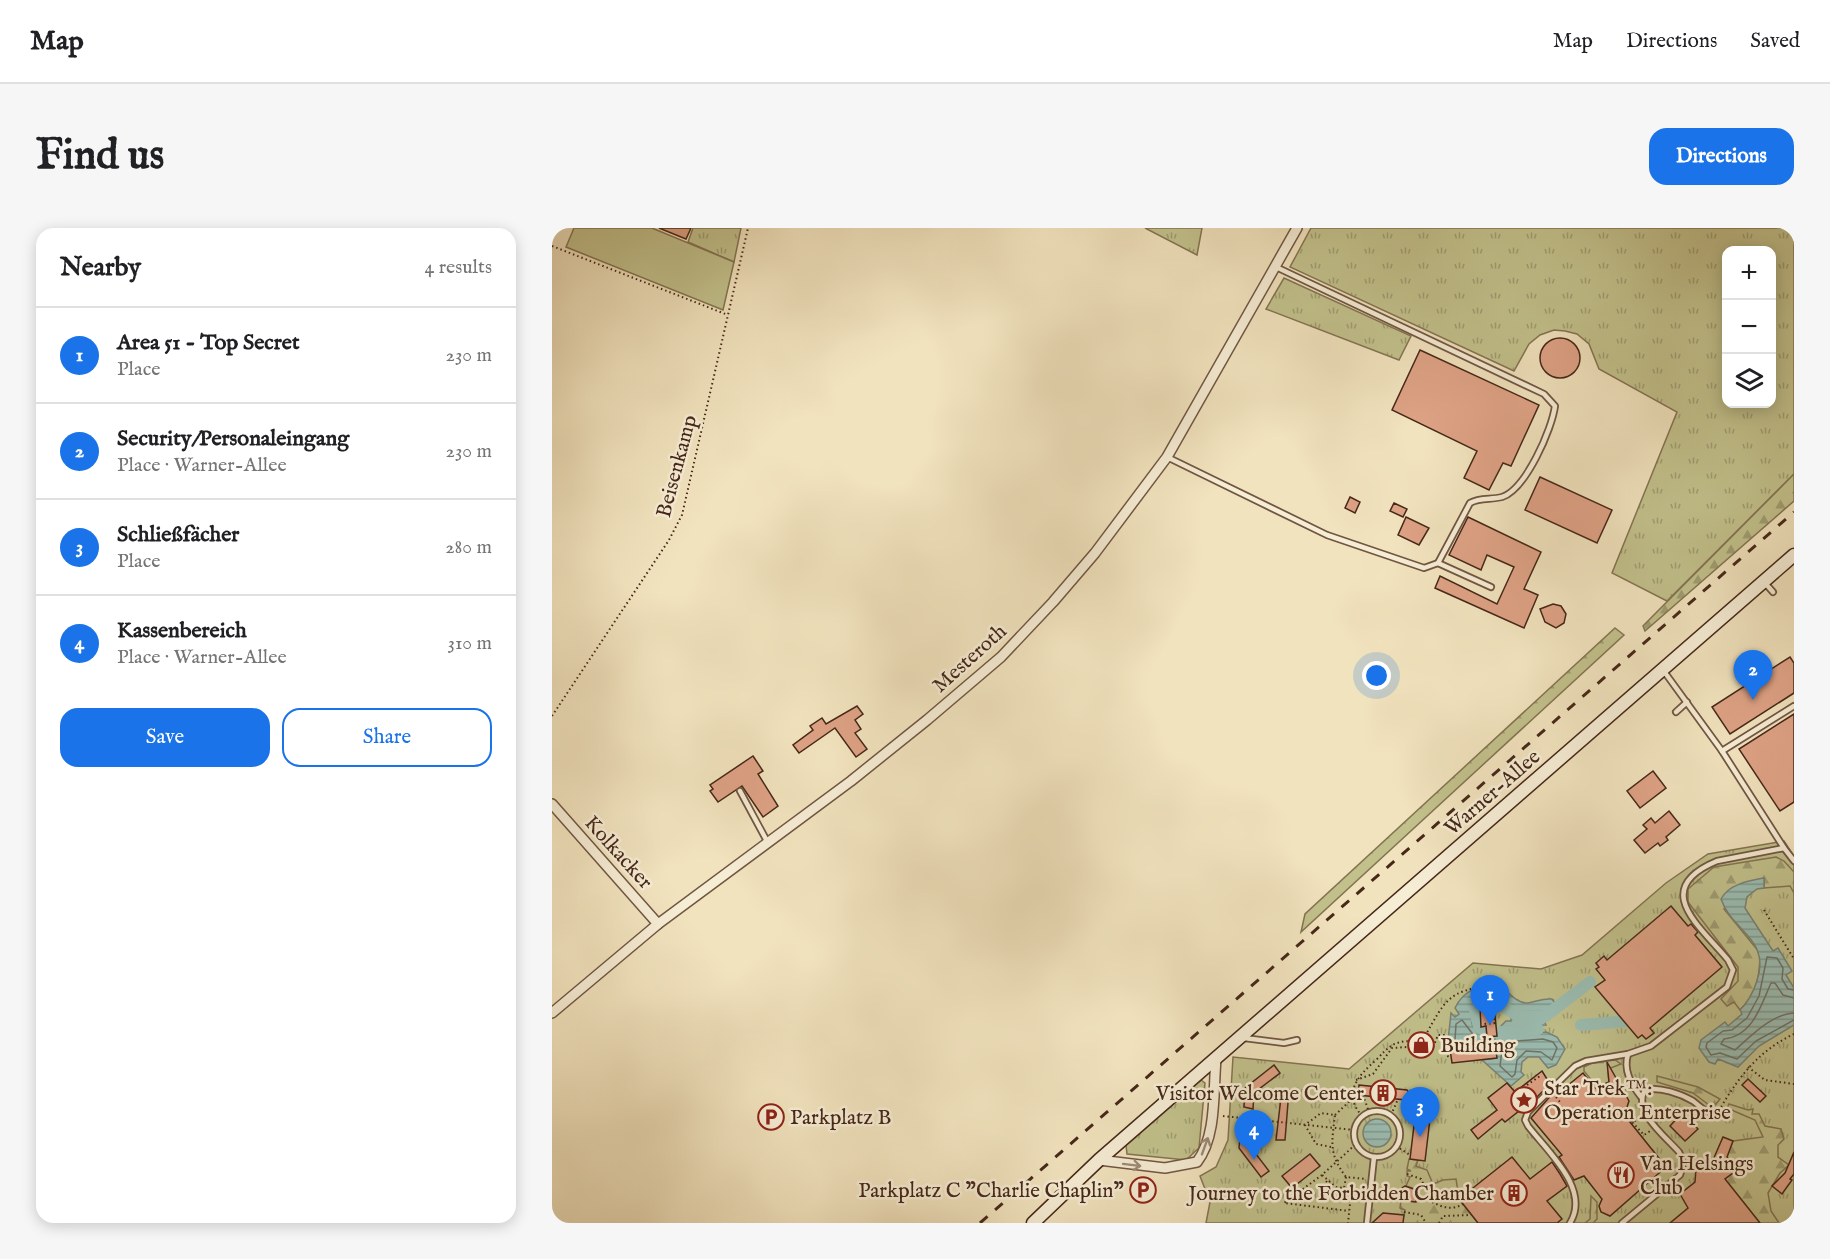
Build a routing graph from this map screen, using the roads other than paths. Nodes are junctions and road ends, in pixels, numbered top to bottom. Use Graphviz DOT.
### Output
graph roads {
  1 [pos="1297,228"];
  2 [pos="1275,267"];
  3 [pos="1167,457"];
  4 [pos="1794,555"];
  5 [pos="1438,563"];
  6 [pos="1764,581"];
  7 [pos="1491,587"];
  8 [pos="1773,592"];
  9 [pos="1663,670"];
  10 [pos="1687,702"];
  11 [pos="1794,706"];
  12 [pos="1676,712"];
  13 [pos="1722,751"];
  14 [pos="740,791"];
  15 [pos="552,804"];
  16 [pos="768,843"];
  17 [pos="1784,848"];
  18 [pos="1794,861"];
  19 [pos="658,924"];
  20 [pos="552,1013"];
  21 [pos="1241,1037"];
  22 [pos="1297,1040"];
  23 [pos="1628,1054"];
  24 [pos="1216,1059"];
  25 [pos="1641,1097"];
  26 [pos="1715,1112"];
  27 [pos="1374,1157"];
  28 [pos="1099,1160"];
  29 [pos="1033,1223"];
  30 [pos="1367,1223"];
  31 [pos="1570,1223"];
  32 [pos="1622,1223"];
  1 -- 2 [label="street, Mesteroth"];
  2 -- 3 [label="street, Mesteroth"];
  2 -- 5 [label="lane"];
  3 -- 5 [label="lane"];
  3 -- 16 [label="street, Mesteroth"];
  4 -- 6 [label="street, Warner-Allee"];
  5 -- 7 [label="lane"];
  6 -- 8 [label="lane"];
  6 -- 9 [label="street, Warner-Allee"];
  9 -- 10 [label="lane"];
  9 -- 21 [label="street, Warner-Allee"];
  10 -- 12 [label="lane"];
  10 -- 13 [label="lane"];
  11 -- 13 [label="lane"];
  13 -- 17 [label="lane"];
  14 -- 16 [label="lane"];
  15 -- 19 [label="street, Kolkacker"];
  16 -- 19 [label="street, Mesteroth"];
  17 -- 18 [label="lane"];
  17 -- 23 [label="lane"];
  19 -- 20 [label="street, Mesteroth"];
  21 -- 22 [label="lane"];
  21 -- 24 [label="street, Warner-Allee"];
  23 -- 25 [label="lane"];
  23 -- 31 [label="lane"];
  24 -- 28 [label="street, Warner-Allee"];
  28 -- 24 [label="street, one-way"];
  25 -- 26 [label="lane"];
  25 -- 32 [label="lane"];
  27 -- 27 [label="lane"];
  27 -- 30 [label="lane"];
  28 -- 29 [label="street, Warner-Allee"];
}
